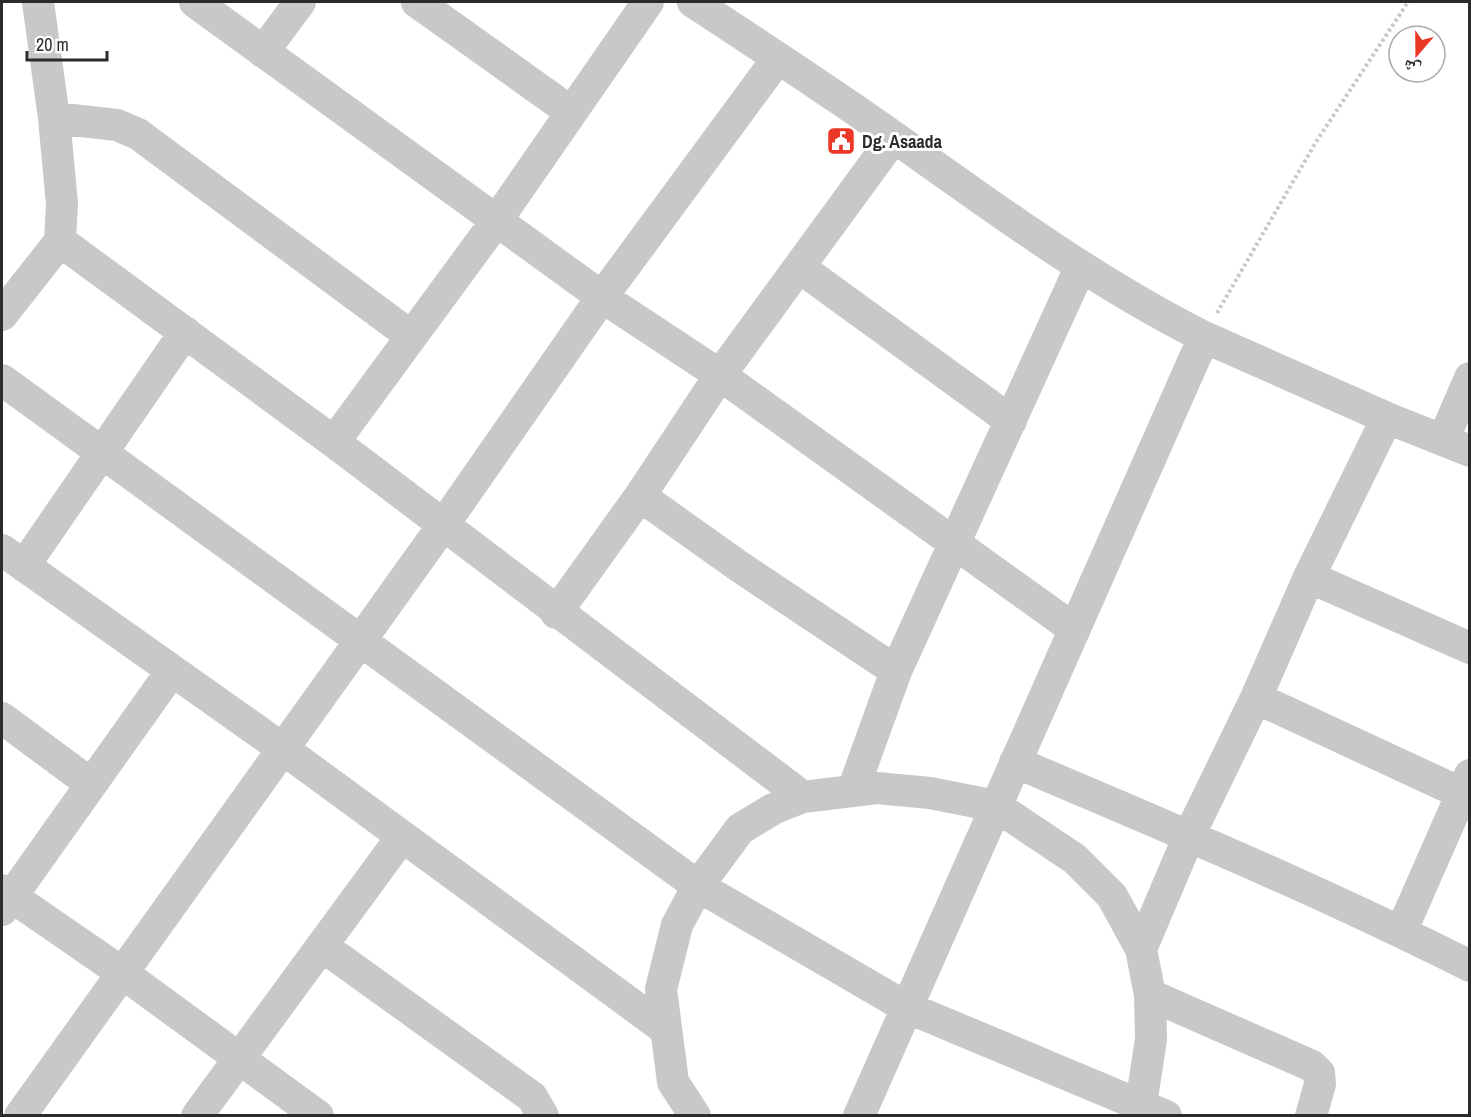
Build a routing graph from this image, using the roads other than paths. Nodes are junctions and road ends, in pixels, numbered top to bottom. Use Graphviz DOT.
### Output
graph roads {
  1 [pos="38,2"];
  2 [pos="195,2"];
  3 [pos="300,2"];
  4 [pos="417,2"];
  5 [pos="648,2"];
  6 [pos="693,2"];
  7 [pos="263,52"];
  8 [pos="778,58"];
  9 [pos="571,112"];
  10 [pos="54,118"];
  11 [pos="894,137"];
  12 [pos="496,220"];
  13 [pos="60,241"];
  14 [pos="799,267"];
  15 [pos="1081,267"];
  16 [pos="602,297"];
  17 [pos="2,315"];
  18 [pos="185,332"];
  19 [pos="411,336"];
  20 [pos="1204,337"];
  21 [pos="720,375"];
  22 [pos="1470,378"];
  23 [pos="2,380"];
  24 [pos="1387,418"];
  25 [pos="1011,421"];
  26 [pos="334,442"];
  27 [pos="1457,444"];
  28 [pos="102,454"];
  29 [pos="640,496"];
  30 [pos="444,524"];
  31 [pos="955,543"];
  32 [pos="13,558"];
  33 [pos="1309,577"];
  34 [pos="556,613"];
  35 [pos="1074,629"];
  36 [pos="360,642"];
  37 [pos="1470,648"];
  38 [pos="896,670"];
  39 [pos="171,672"];
  40 [pos="1256,698"];
  41 [pos="2,718"];
  42 [pos="284,749"];
  43 [pos="1015,762"];
  44 [pos="91,784"];
  45 [pos="1466,784"];
  46 [pos="853,790"];
  47 [pos="803,797"];
  48 [pos="996,806"];
  49 [pos="1189,836"];
  50 [pos="401,838"];
  51 [pos="698,886"];
  52 [pos="5,899"];
  53 [pos="1401,932"];
  54 [pos="322,946"];
  55 [pos="1141,950"];
  56 [pos="1470,966"];
  57 [pos="121,972"];
  58 [pos="1150,995"];
  59 [pos="906,1007"];
  60 [pos="665,1029"];
  61 [pos="240,1058"];
  62 [pos="1147,1112"];
  63 [pos="20,1116"];
  64 [pos="197,1116"];
  65 [pos="318,1116"];
  66 [pos="543,1116"];
  67 [pos="695,1116"];
  68 [pos="859,1116"];
  69 [pos="1311,1116"];
  1 -- 10 [label="street"];
  2 -- 7 [label="street"];
  3 -- 7 [label="street"];
  4 -- 9 [label="street"];
  5 -- 9 [label="street"];
  6 -- 8 [label="street"];
  7 -- 12 [label="street"];
  8 -- 11 [label="street"];
  8 -- 16 [label="street"];
  9 -- 12 [label="street"];
  10 -- 13 [label="street"];
  10 -- 19 [label="street"];
  11 -- 14 [label="street"];
  11 -- 15 [label="street"];
  12 -- 16 [label="street"];
  12 -- 19 [label="street"];
  13 -- 17 [label="street"];
  13 -- 18 [label="street"];
  14 -- 21 [label="street"];
  14 -- 25 [label="street"];
  15 -- 20 [label="street"];
  15 -- 25 [label="street"];
  16 -- 21 [label="street"];
  16 -- 30 [label="street"];
  18 -- 26 [label="street"];
  18 -- 28 [label="street"];
  19 -- 26 [label="street"];
  20 -- 24 [label="street"];
  20 -- 35 [label="street"];
  21 -- 29 [label="street"];
  21 -- 31 [label="street"];
  22 -- 27 [label="street"];
  23 -- 28 [label="street"];
  24 -- 27 [label="street"];
  24 -- 33 [label="street"];
  25 -- 31 [label="street"];
  26 -- 30 [label="street"];
  28 -- 32 [label="street"];
  28 -- 36 [label="street"];
  29 -- 34 [label="street"];
  29 -- 38 [label="street"];
  30 -- 34 [label="street"];
  30 -- 36 [label="street"];
  31 -- 35 [label="street"];
  31 -- 38 [label="street"];
  32 -- 39 [label="street"];
  33 -- 37 [label="street"];
  33 -- 40 [label="street"];
  34 -- 47 [label="street"];
  35 -- 43 [label="street"];
  36 -- 42 [label="street"];
  36 -- 51 [label="street"];
  38 -- 46 [label="street"];
  39 -- 42 [label="street"];
  39 -- 44 [label="street"];
  40 -- 45 [label="street"];
  40 -- 49 [label="street"];
  41 -- 44 [label="street"];
  42 -- 50 [label="street"];
  42 -- 57 [label="street"];
  43 -- 48 [label="street"];
  43 -- 49 [label="street"];
  44 -- 52 [label="street"];
  45 -- 53 [label="street"];
  46 -- 47 [label="street"];
  46 -- 48 [label="street"];
  47 -- 51 [label="street"];
  48 -- 55 [label="street"];
  48 -- 59 [label="street"];
  49 -- 53 [label="street"];
  49 -- 55 [label="street"];
  50 -- 54 [label="street"];
  50 -- 60 [label="street"];
  51 -- 59 [label="street"];
  51 -- 60 [label="street"];
  52 -- 57 [label="street"];
  53 -- 56 [label="street"];
  54 -- 61 [label="street"];
  54 -- 66 [label="street"];
  55 -- 58 [label="street"];
  57 -- 61 [label="street"];
  57 -- 63 [label="street"];
  58 -- 62 [label="street"];
  58 -- 69 [label="street"];
  59 -- 62 [label="street"];
  59 -- 68 [label="street"];
  60 -- 67 [label="street"];
  61 -- 64 [label="street"];
  61 -- 65 [label="street"];
}
